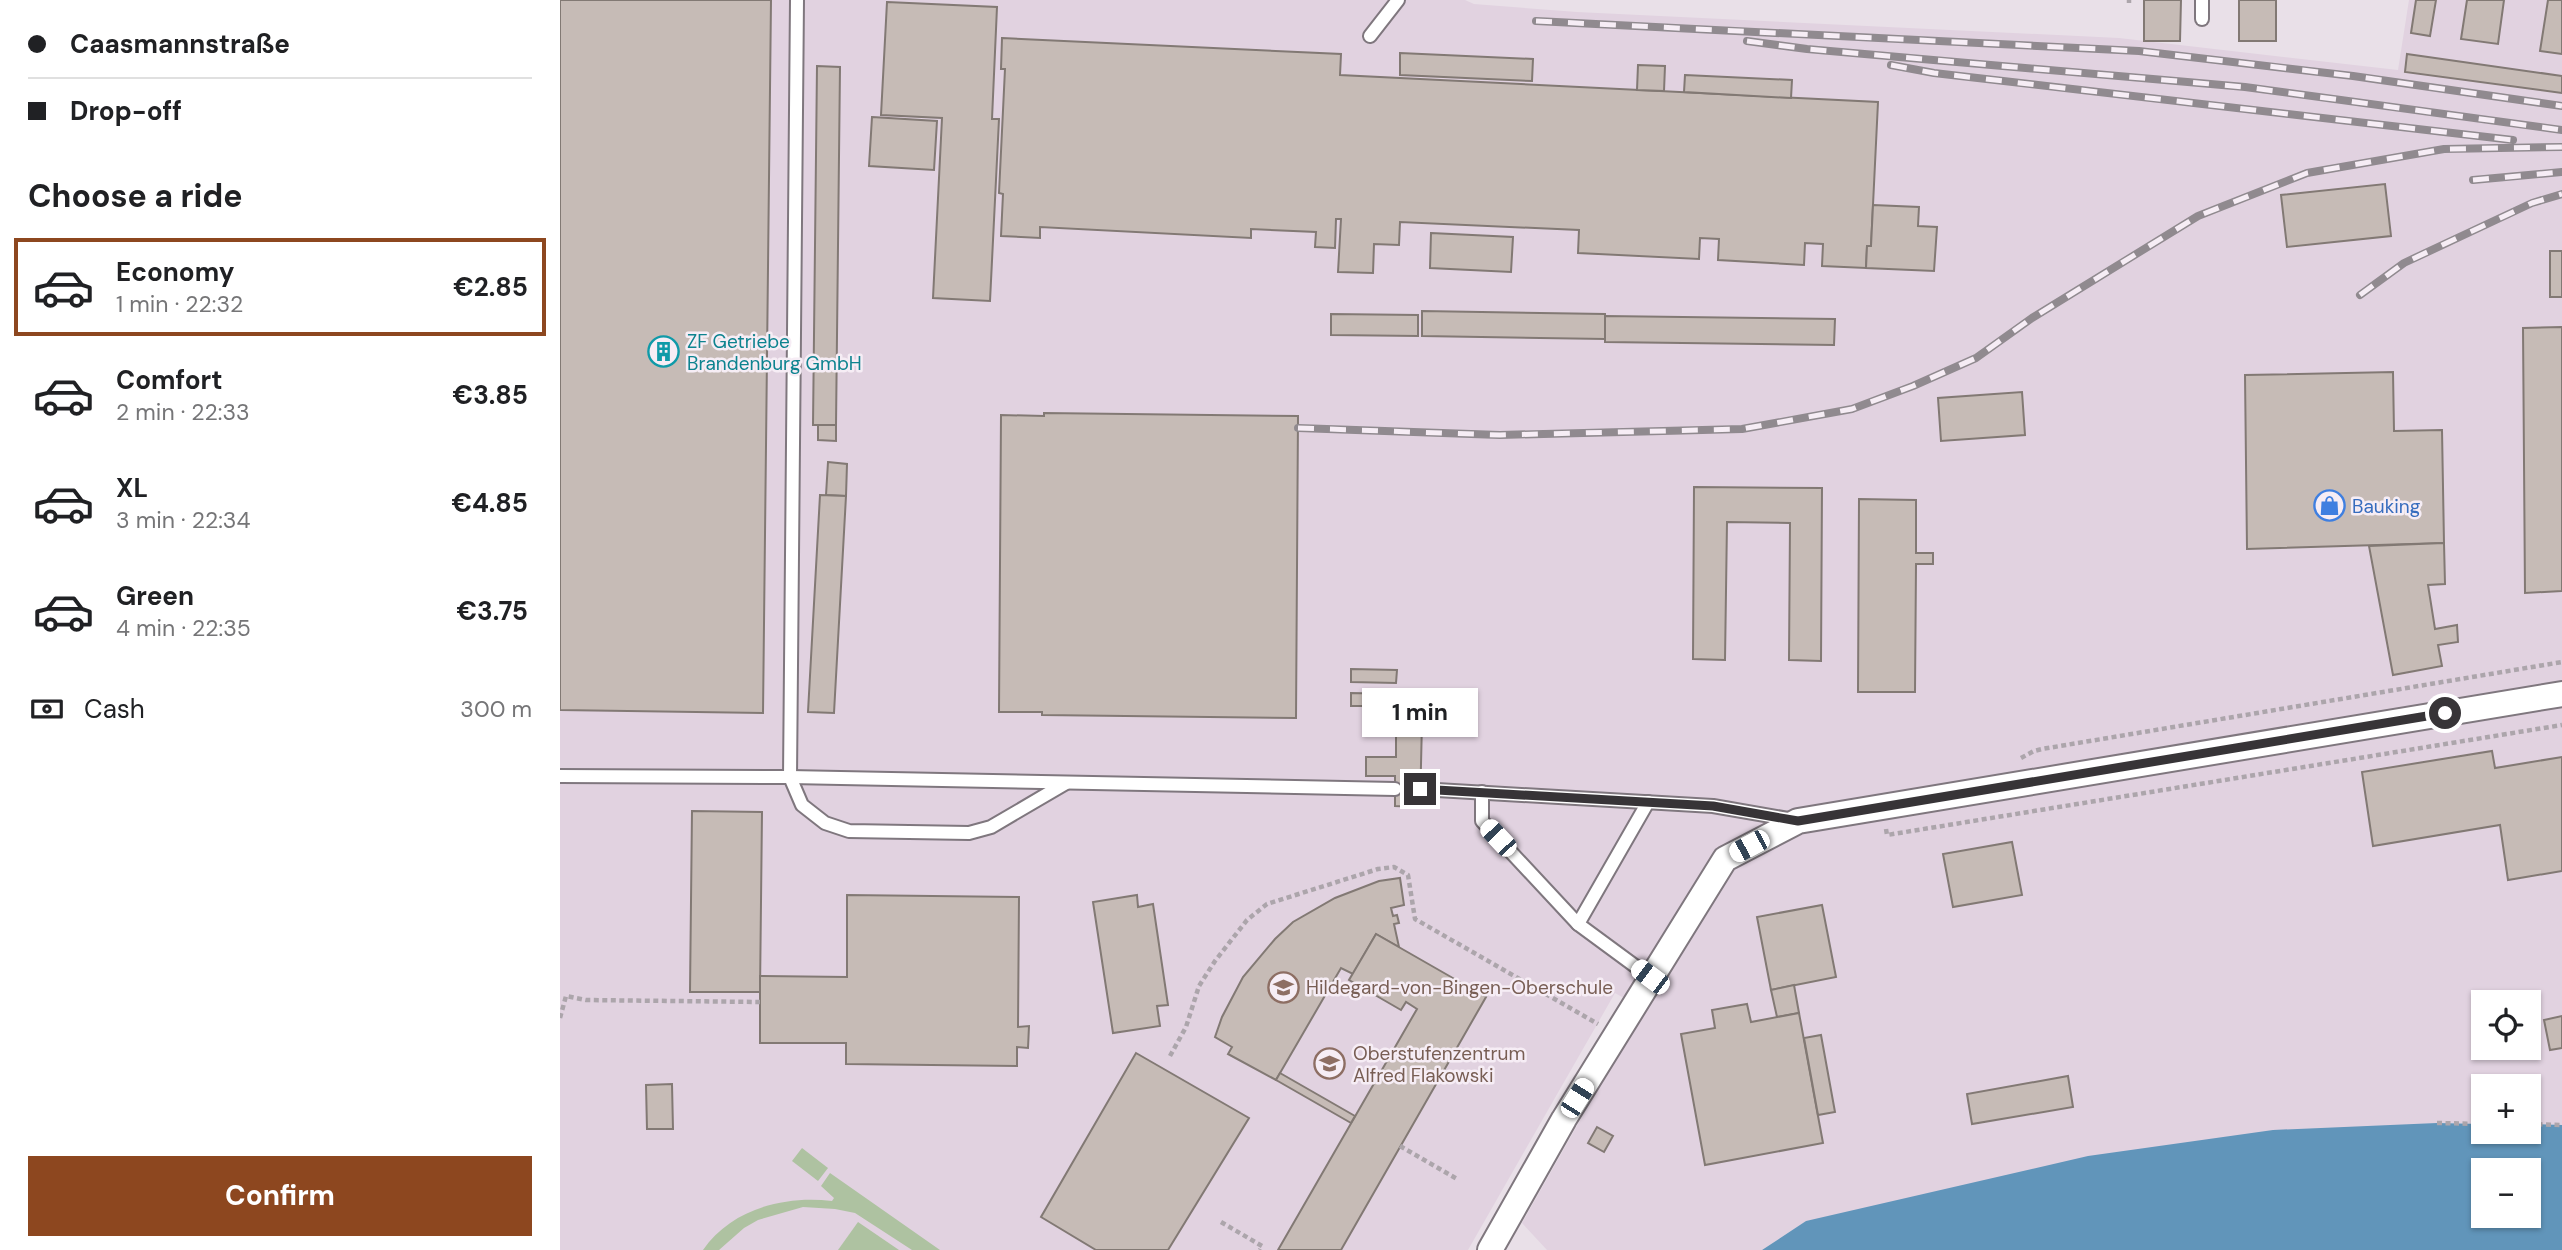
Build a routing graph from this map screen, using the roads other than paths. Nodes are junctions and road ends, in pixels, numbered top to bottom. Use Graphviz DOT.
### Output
graph roads {
  1 [pos="797,0"];
  2 [pos="1398,0"];
  3 [pos="2202,0"];
  4 [pos="2202,19"];
  5 [pos="1370,36"];
  6 [pos="2562,694"];
  7 [pos="560,776"];
  8 [pos="790,777"];
  9 [pos="1066,783"];
  10 [pos="1395,789"];
  11 [pos="1420,789"];
  12 [pos="1482,792"];
  13 [pos="1648,802"];
  14 [pos="1798,821"];
  15 [pos="1578,924"];
  16 [pos="1650,977"];
  17 [pos="1490,1250"];
  1 -- 8 [label="lane"];
  2 -- 5 [label="lane"];
  3 -- 4 [label="lane"];
  6 -- 14 [label="street"];
  7 -- 8 [label="lane"];
  8 -- 9 [label="lane"];
  8 -- 9 [label="lane"];
  9 -- 10 [label="lane"];
  11 -- 12 [label="lane"];
  12 -- 13 [label="lane"];
  12 -- 15 [label="lane"];
  13 -- 14 [label="lane"];
  13 -- 15 [label="lane"];
  14 -- 16 [label="street"];
  15 -- 16 [label="lane"];
  16 -- 17 [label="street"];
}
